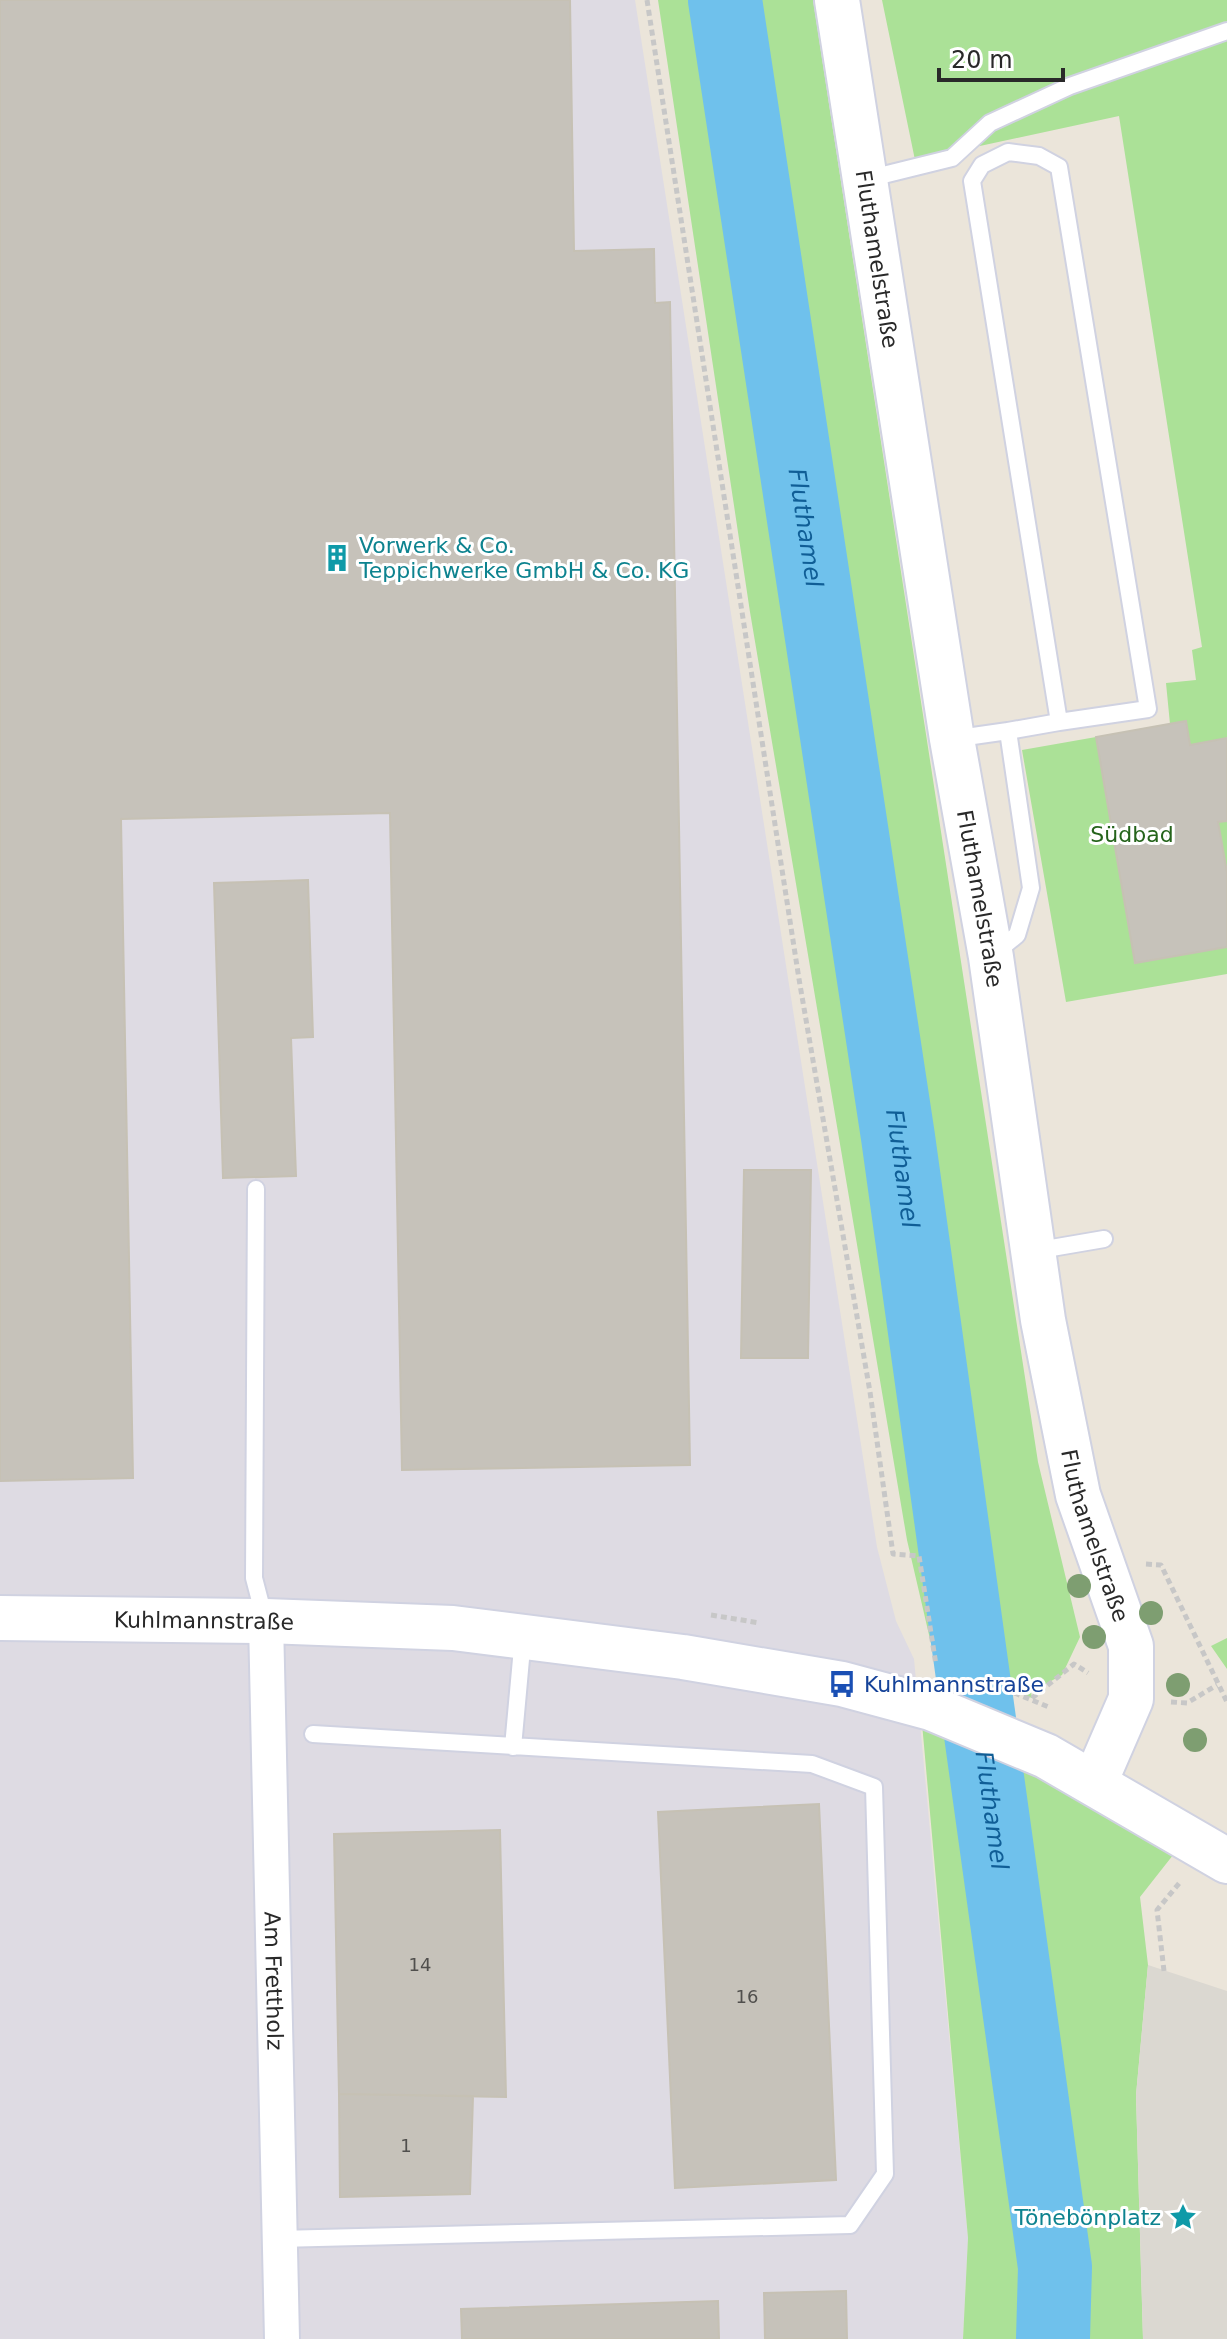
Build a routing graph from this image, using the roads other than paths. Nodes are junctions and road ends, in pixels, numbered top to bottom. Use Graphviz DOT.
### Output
graph roads {
  1 [pos="837,0"];
  2 [pos="1227,31"];
  3 [pos="1008,152"];
  4 [pos="952,158"];
  5 [pos="865,179"];
  6 [pos="1059,722"];
  7 [pos="1008,731"];
  8 [pos="952,739"];
  9 [pos="991,957"];
  10 [pos="256,1189"];
  11 [pos="1104,1239"];
  12 [pos="1033,1251"];
  13 [pos="0,1618"];
  14 [pos="266,1621"];
  15 [pos="523,1637"];
  16 [pos="313,1734"];
  17 [pos="513,1747"];
  18 [pos="1095,1782"];
  19 [pos="1218,1855"];
  20 [pos="278,2239"];
  21 [pos="282,2339"];
  1 -- 5 [label="main road, Fluthamelstraße"];
  2 -- 4 [label="lane"];
  3 -- 4 [label="lane"];
  3 -- 6 [label="lane"];
  3 -- 6 [label="lane"];
  4 -- 5 [label="lane"];
  5 -- 8 [label="main road, Fluthamelstraße"];
  6 -- 7 [label="lane"];
  7 -- 8 [label="lane"];
  7 -- 9 [label="lane"];
  8 -- 9 [label="main road, Fluthamelstraße"];
  9 -- 12 [label="main road, Fluthamelstraße"];
  10 -- 14 [label="lane"];
  11 -- 12 [label="lane"];
  12 -- 18 [label="main road, Fluthamelstraße"];
  13 -- 14 [label="main road, Kuhlmannstraße"];
  14 -- 15 [label="main road, Kuhlmannstraße"];
  14 -- 20 [label="street, Am Frettholz"];
  15 -- 17 [label="lane"];
  15 -- 18 [label="main road, Kuhlmannstraße"];
  16 -- 17 [label="lane"];
  17 -- 20 [label="lane"];
  18 -- 19 [label="main road, Kuhlmannstraße"];
  20 -- 21 [label="street, Am Frettholz"];
}
